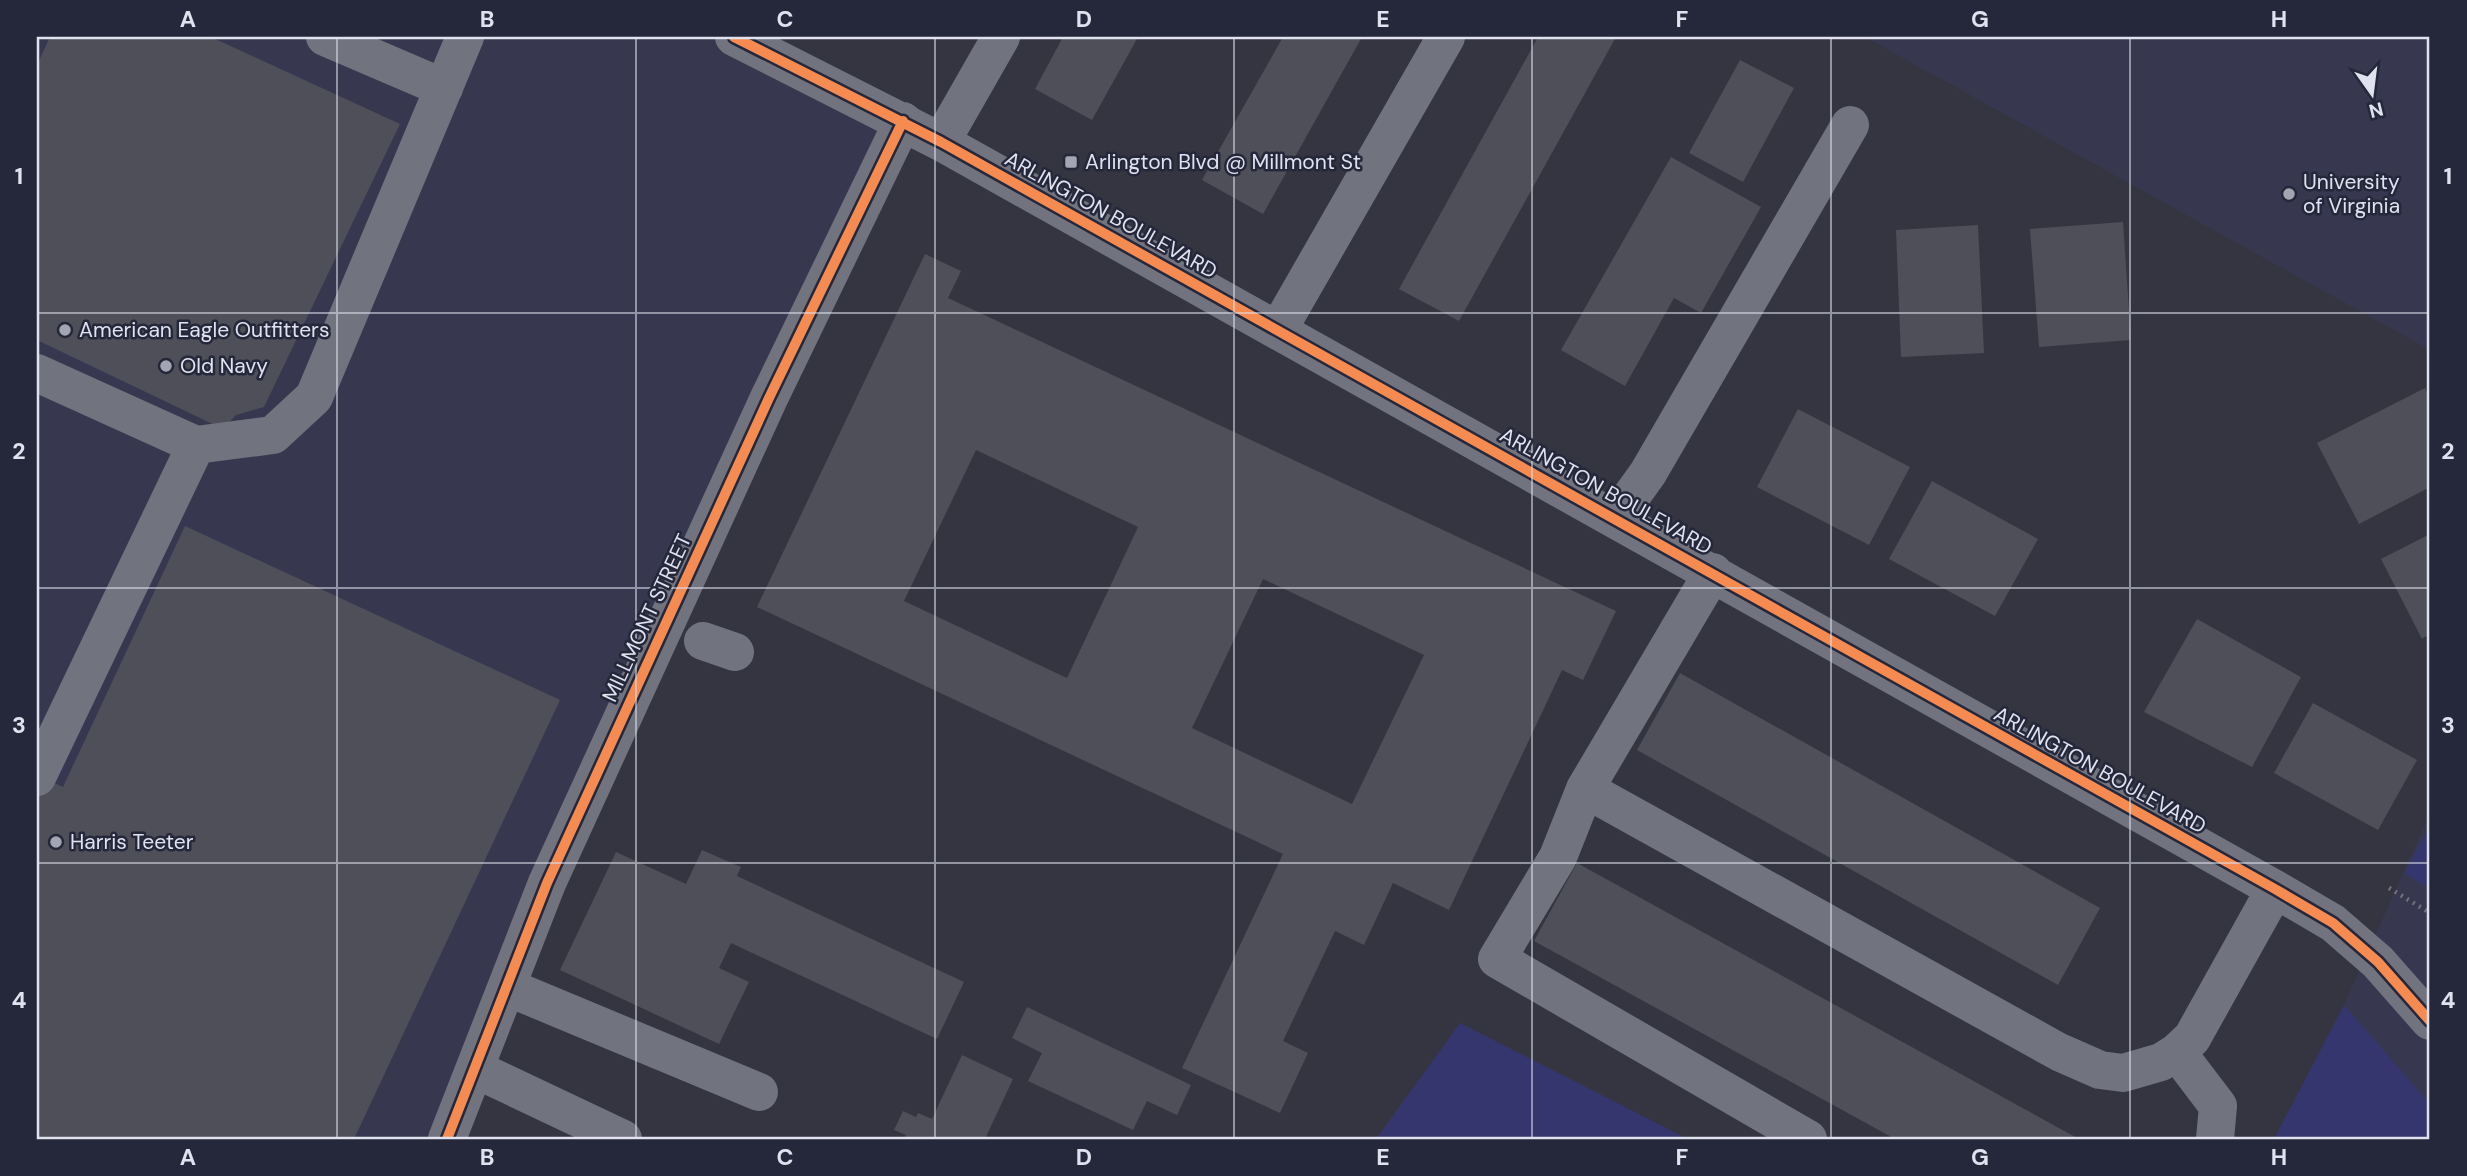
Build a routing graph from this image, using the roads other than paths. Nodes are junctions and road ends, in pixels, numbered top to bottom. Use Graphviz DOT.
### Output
graph roads {
  1 [pos="325,37"];
  2 [pos="465,37"];
  3 [pos="734,37"];
  4 [pos="1001,37"];
  5 [pos="1446,37"];
  6 [pos="783,47"];
  7 [pos="444,88"];
  8 [pos="903,121"];
  9 [pos="1850,125"];
  10 [pos="941,142"];
  11 [pos="1278,330"];
  12 [pos="37,373"];
  13 [pos="196,444"];
  14 [pos="1615,519"];
  15 [pos="1713,572"];
  16 [pos="37,777"];
  17 [pos="1585,789"];
  18 [pos="2275,888"];
  19 [pos="507,986"];
  20 [pos="2430,1021"];
  21 [pos="2178,1052"];
  22 [pos="475,1069"];
  23 [pos="759,1092"];
  24 [pos="604,1136"];
  25 [pos="447,1139"];
  26 [pos="1808,1139"];
  27 [pos="2216,1139"];
  1 -- 7 [label="street"];
  2 -- 7 [label="street"];
  3 -- 6 [label="street, ARLINGTON BOULEVARD"];
  4 -- 10 [label="street"];
  5 -- 11 [label="street"];
  6 -- 8 [label="street, ARLINGTON BOULEVARD"];
  7 -- 13 [label="street"];
  8 -- 10 [label="street, ARLINGTON BOULEVARD"];
  8 -- 19 [label="street, MILLMONT STREET"];
  9 -- 14 [label="street"];
  10 -- 11 [label="street, ARLINGTON BOULEVARD"];
  11 -- 14 [label="street, ARLINGTON BOULEVARD"];
  12 -- 13 [label="street"];
  13 -- 16 [label="street"];
  14 -- 15 [label="street, ARLINGTON BOULEVARD"];
  15 -- 17 [label="street"];
  15 -- 18 [label="street, ARLINGTON BOULEVARD"];
  17 -- 21 [label="street"];
  17 -- 26 [label="street"];
  18 -- 20 [label="street, ARLINGTON BOULEVARD"];
  18 -- 21 [label="street"];
  19 -- 22 [label="street, MILLMONT STREET"];
  19 -- 23 [label="street"];
  21 -- 27 [label="street"];
  22 -- 24 [label="street"];
  22 -- 25 [label="street, MILLMONT STREET"];
}
